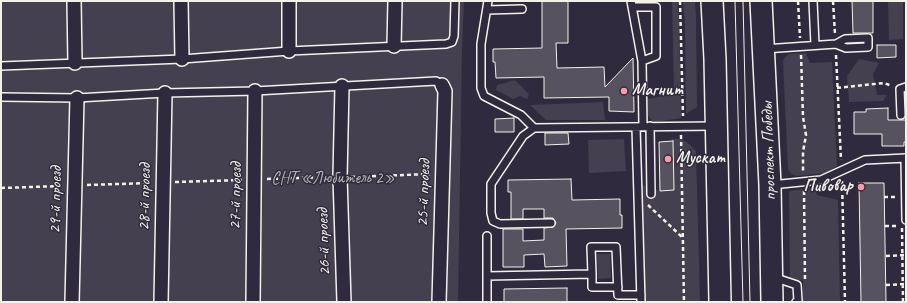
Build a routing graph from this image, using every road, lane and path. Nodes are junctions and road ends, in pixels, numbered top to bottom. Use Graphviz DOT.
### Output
graph roads {
  1 [pos="74,1"];
  2 [pos="181,1"];
  3 [pos="289,1"];
  4 [pos="395,1"];
  5 [pos="455,1"];
  6 [pos="488,1"];
  7 [pos="680,1"];
  8 [pos="712,1"];
  9 [pos="761,1"];
  10 [pos="798,1"];
  11 [pos="813,1"];
  12 [pos="833,1"];
  13 [pos="632,4"];
  14 [pos="522,9"];
  15 [pos="487,10"];
  16 [pos="815,44"];
  17 [pos="836,44"];
  18 [pos="394,46"];
  19 [pos="800,46"];
  20 [pos="764,49"];
  21 [pos="289,51"];
  22 [pos="182,59"];
  23 [pos="642,61"];
  24 [pos="74,63"];
  25 [pos="1,66"];
  26 [pos="442,85"];
  27 [pos="342,86"];
  28 [pos="837,88"];
  29 [pos="903,88"];
  30 [pos="255,91"];
  31 [pos="165,93"];
  32 [pos="1,97"];
  33 [pos="77,98"];
  34 [pos="901,115"];
  35 [pos="680,126"];
  36 [pos="716,126"];
  37 [pos="643,127"];
  38 [pos="534,128"];
  39 [pos="906,158"];
  40 [pos="842,170"];
  41 [pos="443,174"];
  42 [pos="340,177"];
  43 [pos="254,180"];
  44 [pos="803,182"];
  45 [pos="163,183"];
  46 [pos="770,185"];
  47 [pos="75,186"];
  48 [pos="1,188"];
  49 [pos="652,194"];
  50 [pos="638,195"];
  51 [pos="551,223"];
  52 [pos="904,223"];
  53 [pos="885,226"];
  54 [pos="906,227"];
  55 [pos="487,236"];
  56 [pos="683,238"];
  57 [pos="902,255"];
  58 [pos="906,255"];
  59 [pos="886,256"];
  60 [pos="592,274"];
  61 [pos="487,276"];
  62 [pos="772,277"];
  63 [pos="904,284"];
  64 [pos="886,285"];
  65 [pos="618,287"];
  66 [pos="806,287"];
  67 [pos="641,298"];
  68 [pos="72,302"];
  69 [pos="161,302"];
  70 [pos="253,302"];
  71 [pos="344,302"];
  72 [pos="439,302"];
  73 [pos="487,302"];
  74 [pos="684,302"];
  75 [pos="720,302"];
  76 [pos="772,302"];
  77 [pos="796,302"];
  78 [pos="845,302"];
  79 [pos="903,302"];
  1 -- 24 [label="street"];
  2 -- 22 [label="street"];
  3 -- 21 [label="street"];
  4 -- 18 [label="street"];
  5 -- 18 [label="lane"];
  6 -- 15 [label="lane"];
  7 -- 35 [label="path"];
  8 -- 36 [label="main road"];
  9 -- 20 [label="main road, проспект Победы"];
  10 -- 19 [label="path"];
  11 -- 16 [label="lane"];
  12 -- 17 [label="path"];
  13 -- 23 [label="lane"];
  13 -- 23 [label="lane"];
  14 -- 15 [label="lane"];
  15 -- 38 [label="lane"];
  16 -- 17 [label="lane"];
  16 -- 19 [label="lane"];
  17 -- 28 [label="path"];
  18 -- 21 [label="lane"];
  19 -- 20 [label="lane"];
  19 -- 44 [label="path"];
  20 -- 46 [label="main road, проспект Победы"];
  21 -- 22 [label="lane"];
  22 -- 24 [label="lane"];
  23 -- 37 [label="lane"];
  24 -- 25 [label="lane"];
  26 -- 27 [label="lane"];
  26 -- 41 [label="street, 25-й проезд"];
  27 -- 30 [label="lane"];
  27 -- 42 [label="street, 26-й проезд"];
  28 -- 29 [label="path"];
  28 -- 40 [label="path"];
  29 -- 34 [label="lane"];
  30 -- 31 [label="lane"];
  30 -- 43 [label="street, 27-й проезд"];
  31 -- 33 [label="lane"];
  31 -- 45 [label="street, 28-й проезд"];
  32 -- 33 [label="lane"];
  33 -- 47 [label="street, 29-й проезд"];
  35 -- 36 [label="lane"];
  35 -- 37 [label="lane"];
  35 -- 56 [label="path"];
  36 -- 75 [label="main road"];
  37 -- 38 [label="lane"];
  37 -- 49 [label="lane"];
  37 -- 50 [label="lane"];
  38 -- 51 [label="lane"];
  39 -- 40 [label="lane"];
  39 -- 52 [label="lane"];
  40 -- 44 [label="lane"];
  40 -- 78 [label="path"];
  41 -- 42 [label="path"];
  41 -- 72 [label="street, 25-й проезд"];
  42 -- 43 [label="path"];
  42 -- 71 [label="street, 26-й проезд"];
  43 -- 45 [label="path"];
  43 -- 70 [label="street, 27-й проезд"];
  44 -- 46 [label="lane"];
  44 -- 66 [label="path"];
  45 -- 47 [label="path"];
  45 -- 69 [label="street, 28-й проезд"];
  46 -- 62 [label="main road, проспект Победы"];
  47 -- 48 [label="path"];
  47 -- 68 [label="street, 29-й проезд"];
  50 -- 56 [label="path"];
  50 -- 67 [label="lane"];
  52 -- 53 [label="path"];
  52 -- 54 [label="path"];
  52 -- 57 [label="path"];
  55 -- 61 [label="lane"];
  56 -- 74 [label="path"];
  57 -- 58 [label="path"];
  57 -- 59 [label="path"];
  57 -- 63 [label="path"];
  60 -- 61 [label="lane"];
  60 -- 65 [label="lane"];
  60 -- 65 [label="lane"];
  61 -- 73 [label="lane"];
  62 -- 76 [label="main road, проспект Победы"];
  62 -- 77 [label="lane"];
  63 -- 64 [label="path"];
  63 -- 79 [label="path"];
  65 -- 67 [label="lane"];
}
